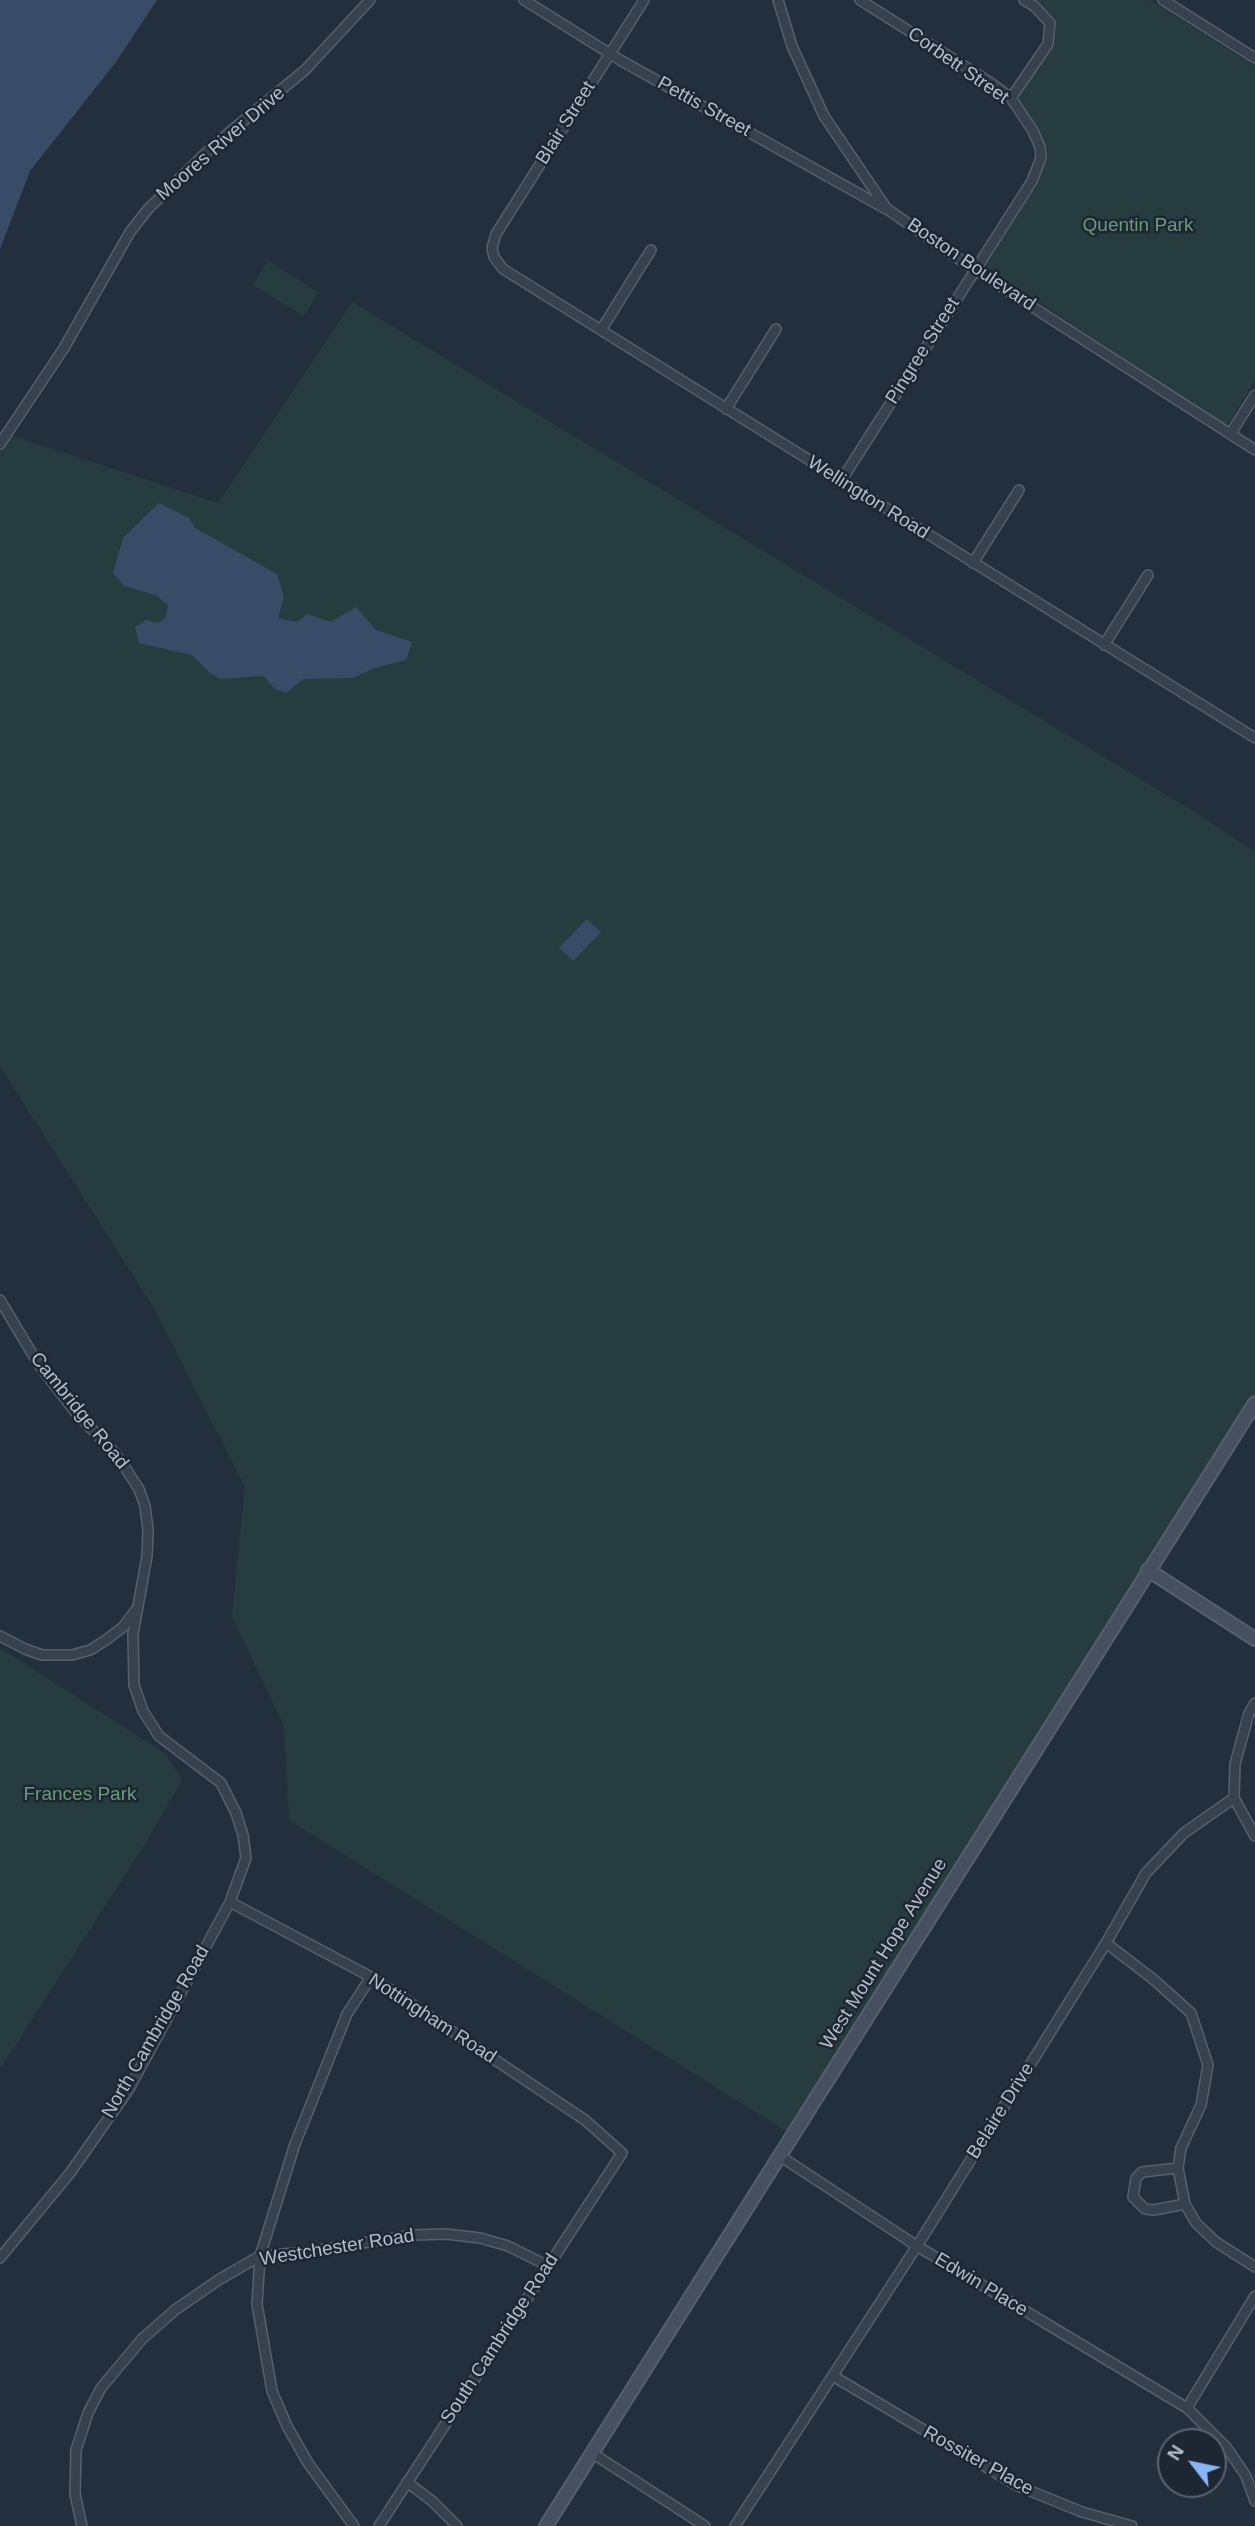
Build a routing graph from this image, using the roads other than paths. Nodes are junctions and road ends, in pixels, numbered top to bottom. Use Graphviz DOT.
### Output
graph roads {
  1 [pos="370,0"];
  2 [pos="524,0"];
  3 [pos="644,0"];
  4 [pos="778,0"];
  5 [pos="860,0"];
  6 [pos="1024,0"];
  7 [pos="1165,0"];
  8 [pos="610,54"];
  9 [pos="1255,58"];
  10 [pos="1011,98"];
  11 [pos="1040,147"];
  12 [pos="887,209"];
  13 [pos="492,248"];
  14 [pos="651,250"];
  15 [pos="975,270"];
  16 [pos="776,329"];
  17 [pos="601,330"];
  18 [pos="1255,396"];
  19 [pos="726,409"];
  20 [pos="1231,433"];
  21 [pos="0,444"];
  22 [pos="1255,450"];
  23 [pos="841,481"];
  24 [pos="1019,490"];
  25 [pos="973,563"];
  26 [pos="1148,575"];
  27 [pos="1104,645"];
  28 [pos="1255,738"];
  29 [pos="0,1300"];
  30 [pos="1255,1403"];
  31 [pos="1148,1570"];
  32 [pos="137,1609"];
  33 [pos="0,1636"];
  34 [pos="1255,1639"];
  35 [pos="1255,1703"];
  36 [pos="1234,1798"];
  37 [pos="1255,1836"];
  38 [pos="230,1902"];
  39 [pos="1106,1943"];
  40 [pos="371,1977"];
  41 [pos="622,2153"];
  42 [pos="780,2156"];
  43 [pos="1178,2168"];
  44 [pos="1185,2204"];
  45 [pos="917,2246"];
  46 [pos="260,2256"];
  47 [pos="0,2258"];
  48 [pos="548,2266"];
  49 [pos="1255,2267"];
  50 [pos="1255,2296"];
  51 [pos="833,2376"];
  52 [pos="1187,2408"];
  53 [pos="592,2452"];
  54 [pos="407,2482"];
  55 [pos="1255,2501"];
  56 [pos="82,2526"];
  57 [pos="354,2526"];
  58 [pos="379,2526"];
  59 [pos="457,2526"];
  60 [pos="546,2526"];
  61 [pos="705,2526"];
  62 [pos="735,2526"];
  63 [pos="1132,2526"];
  1 -- 21 [label="street, Moores River Drive"];
  2 -- 8 [label="street, Pettis Street"];
  3 -- 8 [label="street, Blair Street"];
  4 -- 12 [label="street, Boston Boulevard"];
  5 -- 10 [label="street, Corbett Street"];
  6 -- 10 [label="street"];
  7 -- 9 [label="street"];
  8 -- 12 [label="street, Pettis Street"];
  8 -- 13 [label="street, Blair Street"];
  10 -- 11 [label="street, Corbett Street"];
  11 -- 15 [label="street, Pingree Street"];
  12 -- 15 [label="street, Boston Boulevard"];
  13 -- 17 [label="street, Wellington Road"];
  14 -- 17 [label="street"];
  15 -- 20 [label="street, Boston Boulevard"];
  15 -- 23 [label="street, Pingree Street"];
  16 -- 19 [label="street"];
  17 -- 19 [label="street, Wellington Road"];
  18 -- 20 [label="street"];
  19 -- 23 [label="street, Wellington Road"];
  20 -- 22 [label="street, Boston Boulevard"];
  23 -- 25 [label="street, Wellington Road"];
  24 -- 25 [label="street"];
  25 -- 27 [label="street, Wellington Road"];
  26 -- 27 [label="street"];
  27 -- 28 [label="street, Wellington Road"];
  29 -- 32 [label="street, Cambridge Road"];
  30 -- 31 [label="street, West Mount Hope Avenue"];
  31 -- 34 [label="street"];
  31 -- 42 [label="street, West Mount Hope Avenue"];
  32 -- 33 [label="street"];
  32 -- 38 [label="street, Cambridge Road"];
  35 -- 36 [label="street"];
  36 -- 37 [label="street"];
  36 -- 39 [label="street, Belaire Drive"];
  38 -- 40 [label="street, Nottingham Road"];
  38 -- 47 [label="street, North Cambridge Road"];
  39 -- 43 [label="street"];
  39 -- 45 [label="street, Belaire Drive"];
  40 -- 41 [label="street, Nottingham Road"];
  40 -- 46 [label="street"];
  41 -- 48 [label="street, South Cambridge Road"];
  42 -- 45 [label="street, Edwin Place"];
  42 -- 53 [label="street, West Mount Hope Avenue"];
  43 -- 44 [label="street"];
  43 -- 44 [label="street"];
  44 -- 49 [label="street"];
  45 -- 51 [label="street, Belaire Drive"];
  45 -- 52 [label="street, Edwin Place"];
  46 -- 48 [label="street, Westchester Road"];
  46 -- 56 [label="street, Westchester Road"];
  46 -- 57 [label="street"];
  48 -- 54 [label="street, South Cambridge Road"];
  50 -- 52 [label="street"];
  51 -- 62 [label="street, Belaire Drive"];
  51 -- 63 [label="street, Rossiter Place"];
  52 -- 55 [label="street, Edwin Place"];
  53 -- 60 [label="street, West Mount Hope Avenue"];
  53 -- 61 [label="street"];
  54 -- 58 [label="street, South Cambridge Road"];
  54 -- 59 [label="street"];
}
